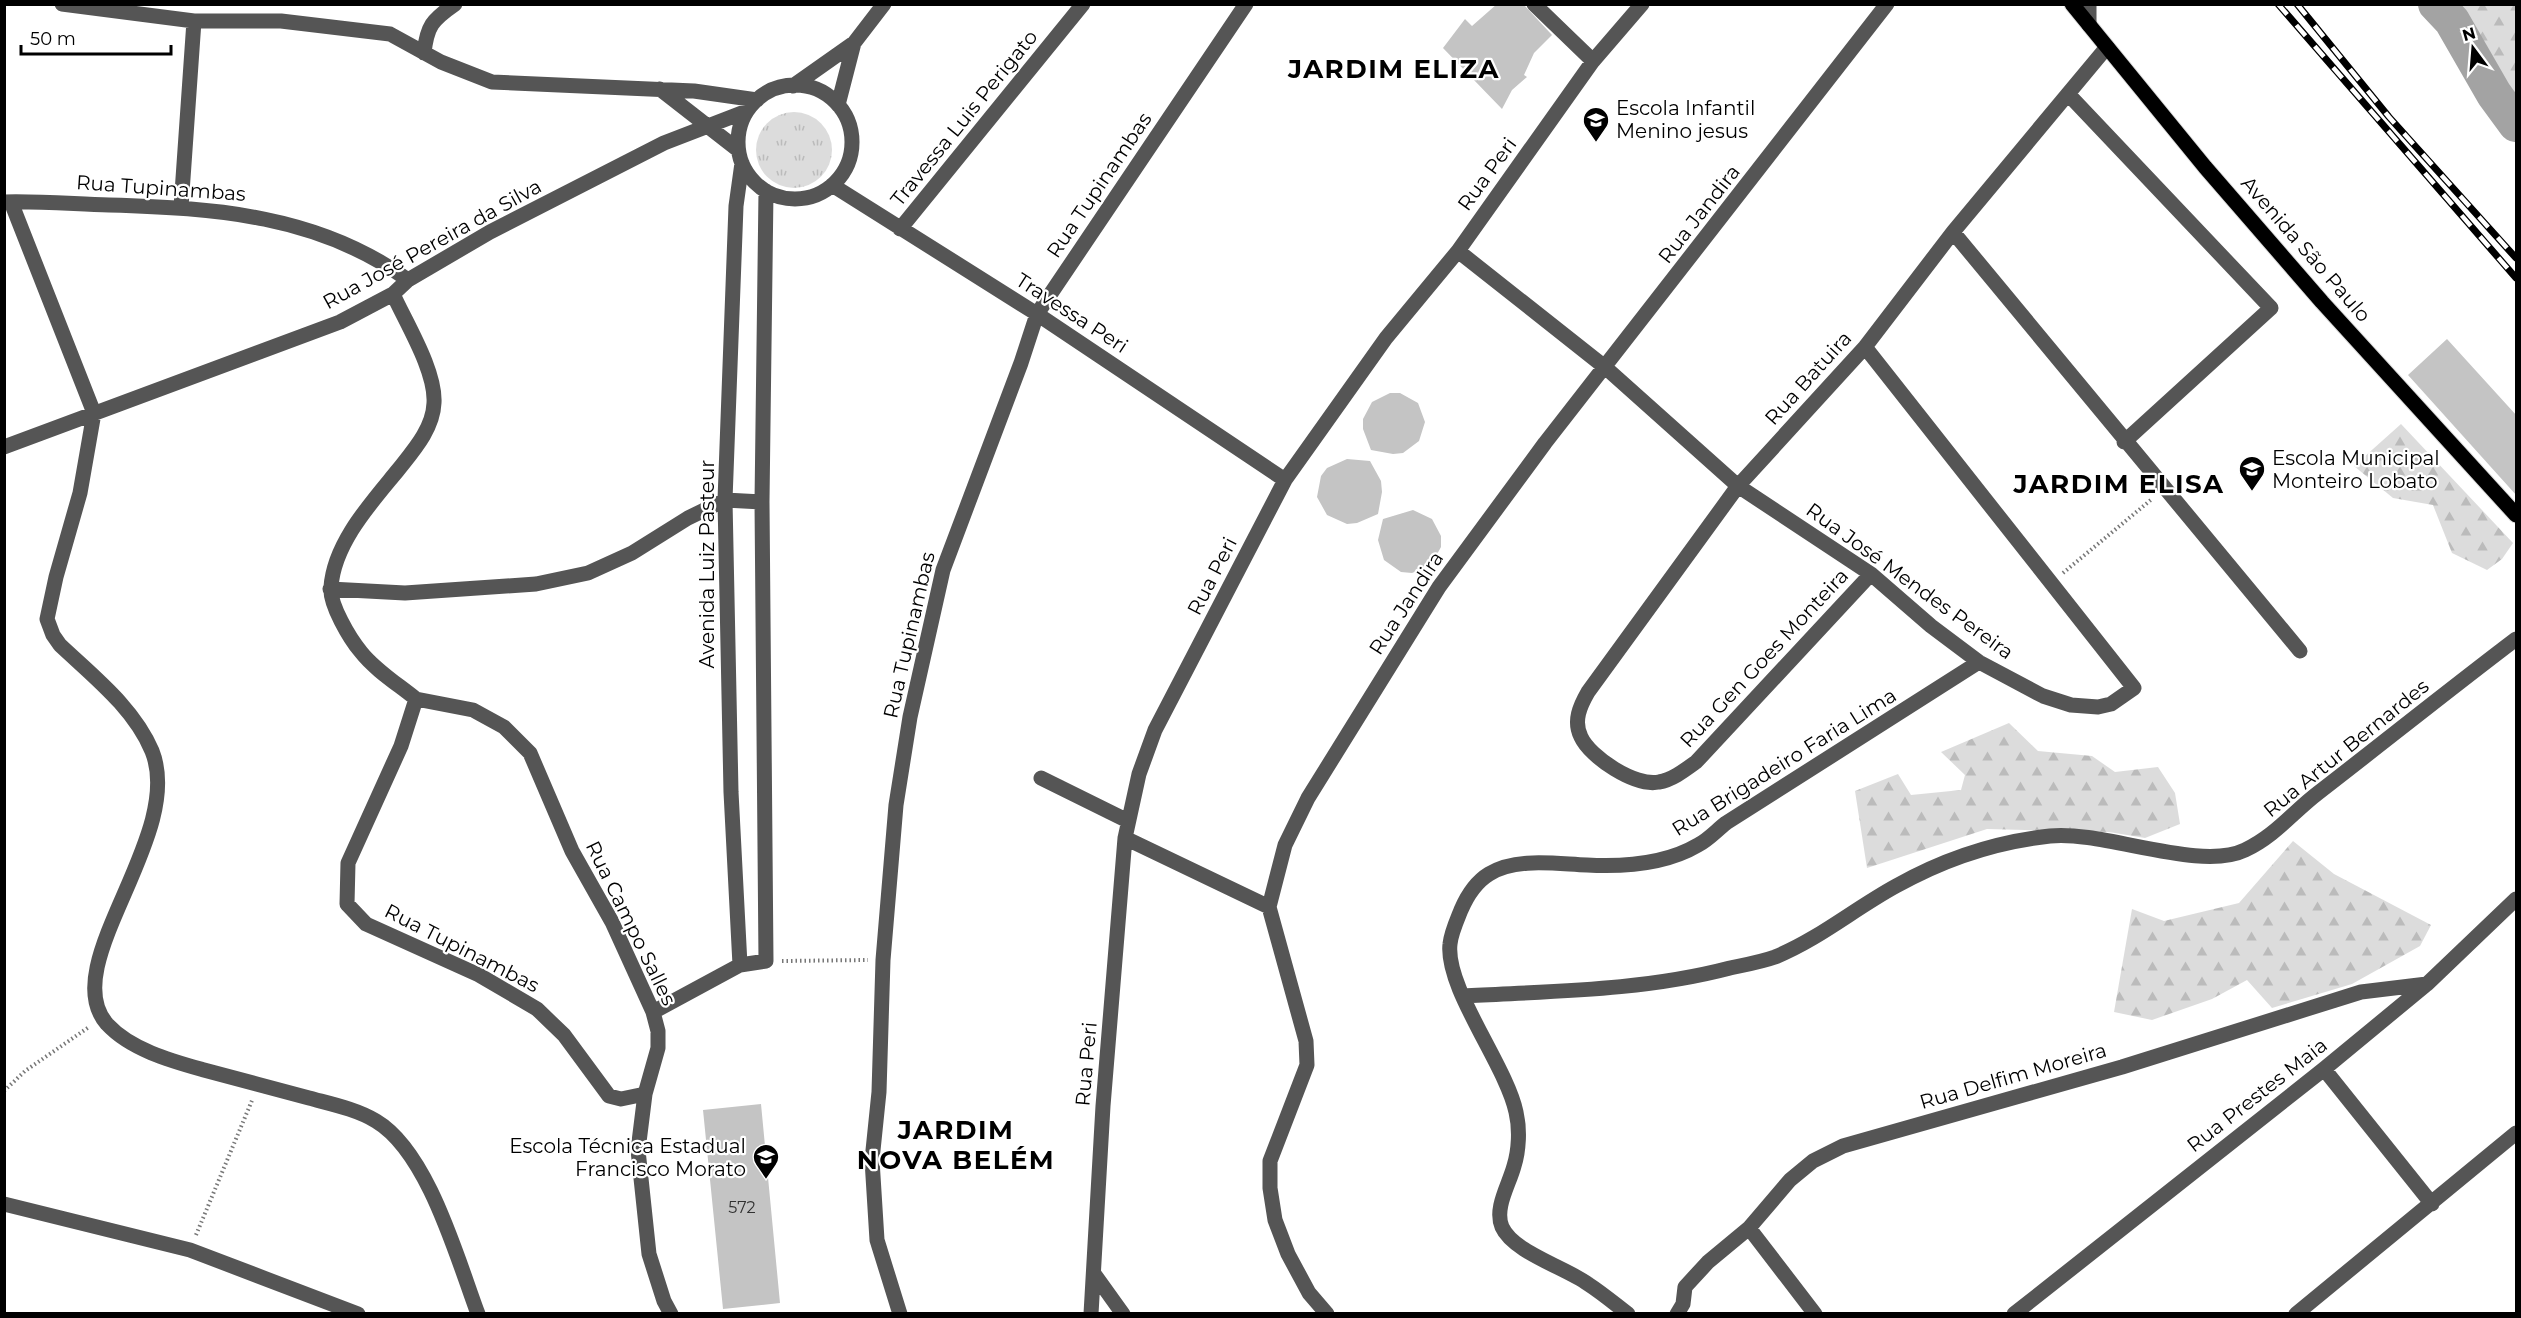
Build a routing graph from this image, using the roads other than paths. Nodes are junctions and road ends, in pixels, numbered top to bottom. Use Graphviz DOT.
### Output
graph roads {
  1 [pos="62,4"];
  2 [pos="455,4"];
  3 [pos="884,4"];
  4 [pos="1083,4"];
  5 [pos="1246,4"];
  6 [pos="1534,4"];
  7 [pos="1642,4"];
  8 [pos="1887,4"];
  9 [pos="2072,4"];
  10 [pos="2089,4"];
  11 [pos="194,21"];
  12 [pos="2089,25"];
  13 [pos="854,43"];
  14 [pos="2107,47"];
  15 [pos="424,53"];
  16 [pos="1593,61"];
  17 [pos="793,86"];
  18 [pos="660,89"];
  19 [pos="2068,95"];
  20 [pos="838,105"];
  21 [pos="752,106"];
  22 [pos="705,126"];
  23 [pos="740,156"];
  24 [pos="832,185"];
  25 [pos="766,191"];
  26 [pos="8,202"];
  27 [pos="181,207"];
  28 [pos="900,229"];
  29 [pos="1953,232"];
  30 [pos="1458,251"];
  31 [pos="408,280"];
  32 [pos="393,294"];
  33 [pos="1037,314"];
  34 [pos="1865,346"];
  35 [pos="1606,368"];
  36 [pos="94,413"];
  37 [pos="2124,441"];
  38 [pos="4,447"];
  39 [pos="1285,480"];
  40 [pos="1738,486"];
  41 [pos="725,500"];
  42 [pos="762,502"];
  43 [pos="2517,515"];
  44 [pos="1871,574"];
  45 [pos="330,589"];
  46 [pos="2517,639"];
  47 [pos="2300,651"];
  48 [pos="1979,662"];
  49 [pos="416,699"];
  50 [pos="1591,751"];
  51 [pos="1041,778"];
  52 [pos="1128,822"];
  53 [pos="1125,838"];
  54 [pos="2515,903"];
  55 [pos="1269,908"];
  56 [pos="740,965"];
  57 [pos="2427,984"];
  58 [pos="1463,996"];
  59 [pos="653,1012"];
  60 [pos="2324,1069"];
  61 [pos="645,1094"];
  62 [pos="2517,1133"];
  63 [pos="4,1204"];
  64 [pos="2433,1204"];
  65 [pos="1749,1227"];
  66 [pos="1095,1275"];
  67 [pos="358,1314"];
  68 [pos="478,1314"];
  69 [pos="672,1314"];
  70 [pos="900,1314"];
  71 [pos="1091,1314"];
  72 [pos="1123,1314"];
  73 [pos="1327,1314"];
  74 [pos="1628,1314"];
  75 [pos="1677,1314"];
  76 [pos="1815,1314"];
  77 [pos="2014,1314"];
  78 [pos="2296,1314"];
  1 -- 11 [label="street"];
  2 -- 15 [label="street"];
  3 -- 13 [label="street"];
  4 -- 28 [label="street, Travessa Luis Perigato"];
  5 -- 33 [label="street, Rua Tupinambas"];
  6 -- 16 [label="street"];
  7 -- 16 [label="street, Rua Peri"];
  8 -- 35 [label="street, Rua Jandira"];
  9 -- 12 [label="main road, Avenida São Paulo"];
  10 -- 12 [label="street"];
  11 -- 15 [label="street"];
  11 -- 27 [label="street"];
  12 -- 14 [label="main road, Avenida São Paulo"];
  13 -- 17 [label="street"];
  13 -- 20 [label="street"];
  14 -- 19 [label="street, Rua Batuira"];
  14 -- 43 [label="main road, Avenida São Paulo"];
  15 -- 18 [label="street"];
  16 -- 30 [label="street, Rua Peri"];
  17 -- 20 [label="street"];
  17 -- 21 [label="street"];
  18 -- 21 [label="street"];
  18 -- 22 [label="street"];
  19 -- 29 [label="street, Rua Batuira"];
  19 -- 37 [label="street"];
  20 -- 24 [label="street"];
  21 -- 22 [label="street, Rua José Pereira da Silva"];
  21 -- 23 [label="street"];
  22 -- 23 [label="street"];
  22 -- 31 [label="street, Rua José Pereira da Silva"];
  23 -- 25 [label="street"];
  23 -- 41 [label="street, Avenida Luiz Pasteur"];
  24 -- 25 [label="street"];
  24 -- 28 [label="street, Travessa Peri"];
  25 -- 42 [label="street"];
  26 -- 27 [label="street, Rua Tupinambas"];
  26 -- 36 [label="street"];
  27 -- 31 [label="street, Rua Tupinambas"];
  28 -- 33 [label="street, Travessa Peri"];
  29 -- 34 [label="street, Rua Batuira"];
  29 -- 37 [label="street"];
  30 -- 35 [label="street, Rua José Mendes Pereira"];
  30 -- 39 [label="street, Rua Peri"];
  31 -- 32 [label="street, Rua José Pereira da Silva"];
  32 -- 36 [label="street, Rua José Pereira da Silva"];
  32 -- 45 [label="street"];
  33 -- 39 [label="street, Travessa Peri"];
  33 -- 70 [label="street, Rua Tupinambas"];
  34 -- 40 [label="street, Rua Batuira"];
  34 -- 48 [label="street, Rua José Mendes Pereira"];
  35 -- 40 [label="street, Rua José Mendes Pereira"];
  35 -- 55 [label="street, Rua Jandira"];
  36 -- 38 [label="street, Rua José Pereira da Silva"];
  36 -- 68 [label="street"];
  37 -- 47 [label="street"];
  39 -- 52 [label="street, Rua Peri"];
  40 -- 44 [label="street, Rua José Mendes Pereira"];
  40 -- 50 [label="street, Rua Batuira"];
  41 -- 42 [label="street"];
  41 -- 45 [label="street"];
  41 -- 56 [label="street, Avenida Luiz Pasteur"];
  42 -- 56 [label="street"];
  44 -- 48 [label="street, Rua José Mendes Pereira"];
  44 -- 50 [label="street, Rua Gen Goes Monteira"];
  45 -- 49 [label="street"];
  46 -- 58 [label="street, Rua Artur Bernardes"];
  48 -- 58 [label="street, Rua Brigadeiro Faria Lima"];
  49 -- 59 [label="street, Rua Campo Salles"];
  49 -- 61 [label="street, Rua Tupinambas"];
  51 -- 52 [label="street"];
  52 -- 53 [label="street, Rua Peri"];
  53 -- 55 [label="street"];
  53 -- 66 [label="street, Rua Peri"];
  54 -- 57 [label="street, Rua Prestes Maia"];
  55 -- 73 [label="street, Rua Jandira"];
  56 -- 59 [label="street"];
  57 -- 60 [label="street, Rua Prestes Maia"];
  57 -- 65 [label="street, Rua Delfim Moreira"];
  58 -- 74 [label="street, Rua Brigadeiro Faria Lima"];
  59 -- 61 [label="street, Rua Campo Salles"];
  60 -- 64 [label="street"];
  60 -- 77 [label="street, Rua Prestes Maia"];
  61 -- 69 [label="street, Rua Campo Salles"];
  62 -- 64 [label="street"];
  63 -- 67 [label="street"];
  64 -- 78 [label="street"];
  65 -- 75 [label="street, Rua Delfim Moreira"];
  65 -- 76 [label="street"];
  66 -- 71 [label="street, Rua Peri"];
  66 -- 72 [label="street"];
}
